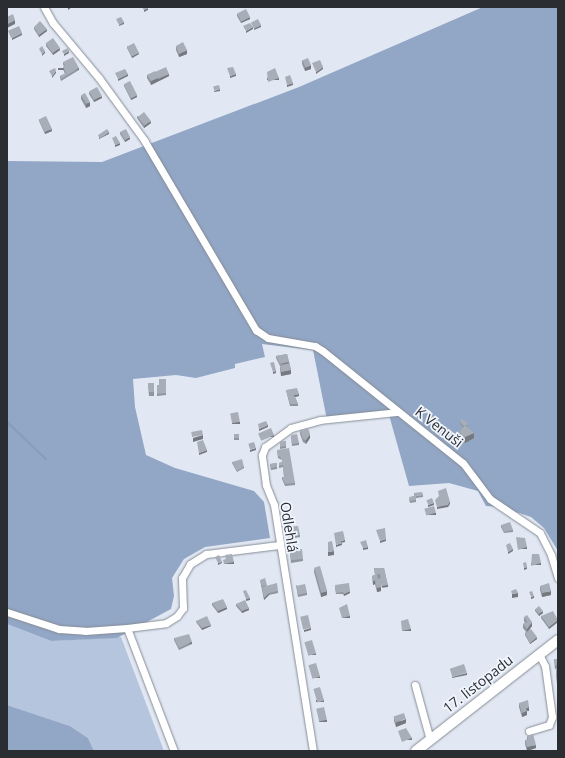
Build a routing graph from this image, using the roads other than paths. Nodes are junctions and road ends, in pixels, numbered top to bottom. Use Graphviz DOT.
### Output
graph roads {
  1 [pos="44,7"];
  2 [pos="398,412"];
  3 [pos="279,545"];
  4 [pos="558,578"];
  5 [pos="7,612"];
  6 [pos="127,628"];
  7 [pos="558,640"];
  8 [pos="539,654"];
  9 [pos="415,685"];
  10 [pos="529,731"];
  11 [pos="430,740"];
  12 [pos="174,751"];
  13 [pos="314,751"];
  14 [pos="416,751"];
  1 -- 2 [label="street, K Venuši"];
  2 -- 3 [label="street, Odlehlá"];
  2 -- 4 [label="street, K Venuši"];
  3 -- 6 [label="street"];
  3 -- 13 [label="street, Odlehlá"];
  5 -- 6 [label="street"];
  6 -- 12 [label="street"];
  7 -- 8 [label="main road, 17. listopadu"];
  8 -- 10 [label="street"];
  8 -- 11 [label="main road, 17. listopadu"];
  9 -- 11 [label="street"];
  11 -- 14 [label="main road, 17. listopadu"];
}
